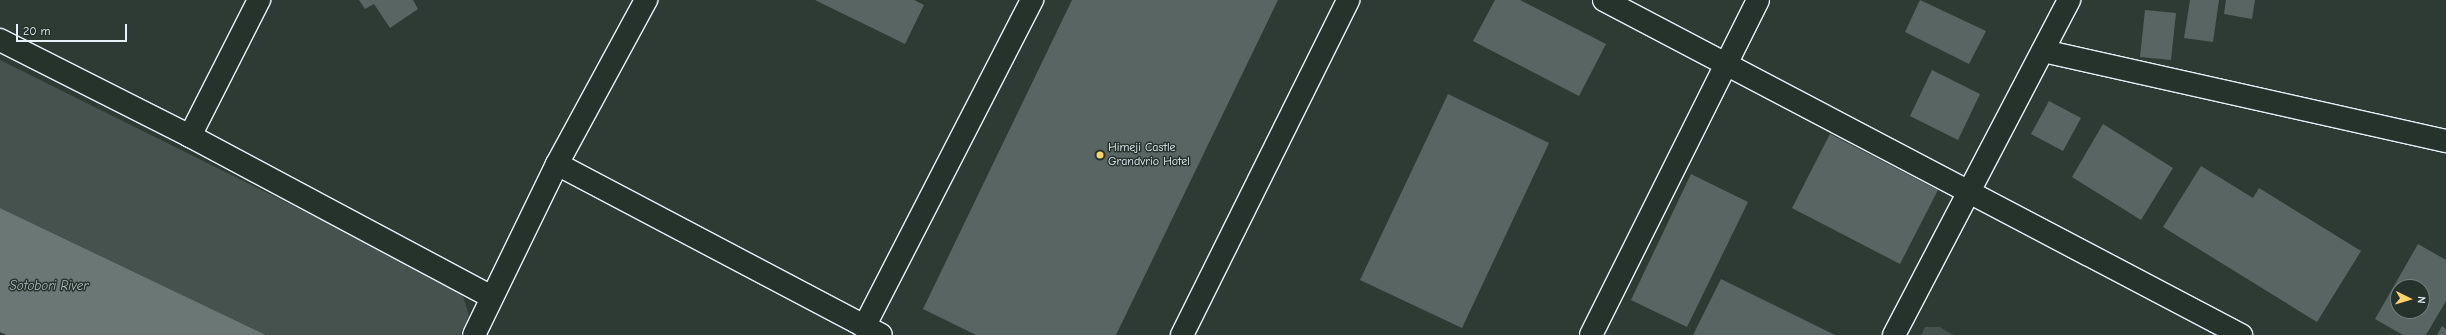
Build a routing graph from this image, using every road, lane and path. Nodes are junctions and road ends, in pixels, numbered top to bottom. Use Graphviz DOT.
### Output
graph roads {
  1 [pos="259,0"];
  2 [pos="646,0"];
  3 [pos="1032,0"];
  4 [pos="1348,0"];
  5 [pos="1604,0"];
  6 [pos="1758,0"];
  7 [pos="2069,0"];
  8 [pos="0,40"];
  9 [pos="2042,52"];
  10 [pos="1725,63"];
  11 [pos="190,136"];
  12 [pos="2446,141"];
  13 [pos="556,164"];
  14 [pos="1970,191"];
  15 [pos="492,297"];
  16 [pos="872,331"];
  17 [pos="474,335"];
  18 [pos="1182,335"];
  19 [pos="1592,335"];
  20 [pos="1894,335"];
  21 [pos="2241,335"];
  1 -- 11 [label="street"];
  2 -- 13 [label="street"];
  3 -- 16 [label="street"];
  4 -- 18 [label="street"];
  5 -- 10 [label="street"];
  6 -- 10 [label="street"];
  7 -- 9 [label="street"];
  8 -- 11 [label="street"];
  9 -- 12 [label="street"];
  9 -- 14 [label="street"];
  10 -- 14 [label="street"];
  10 -- 19 [label="street"];
  11 -- 15 [label="street"];
  13 -- 15 [label="street"];
  13 -- 16 [label="street"];
  14 -- 20 [label="street"];
  14 -- 21 [label="street"];
  15 -- 17 [label="street"];
}
